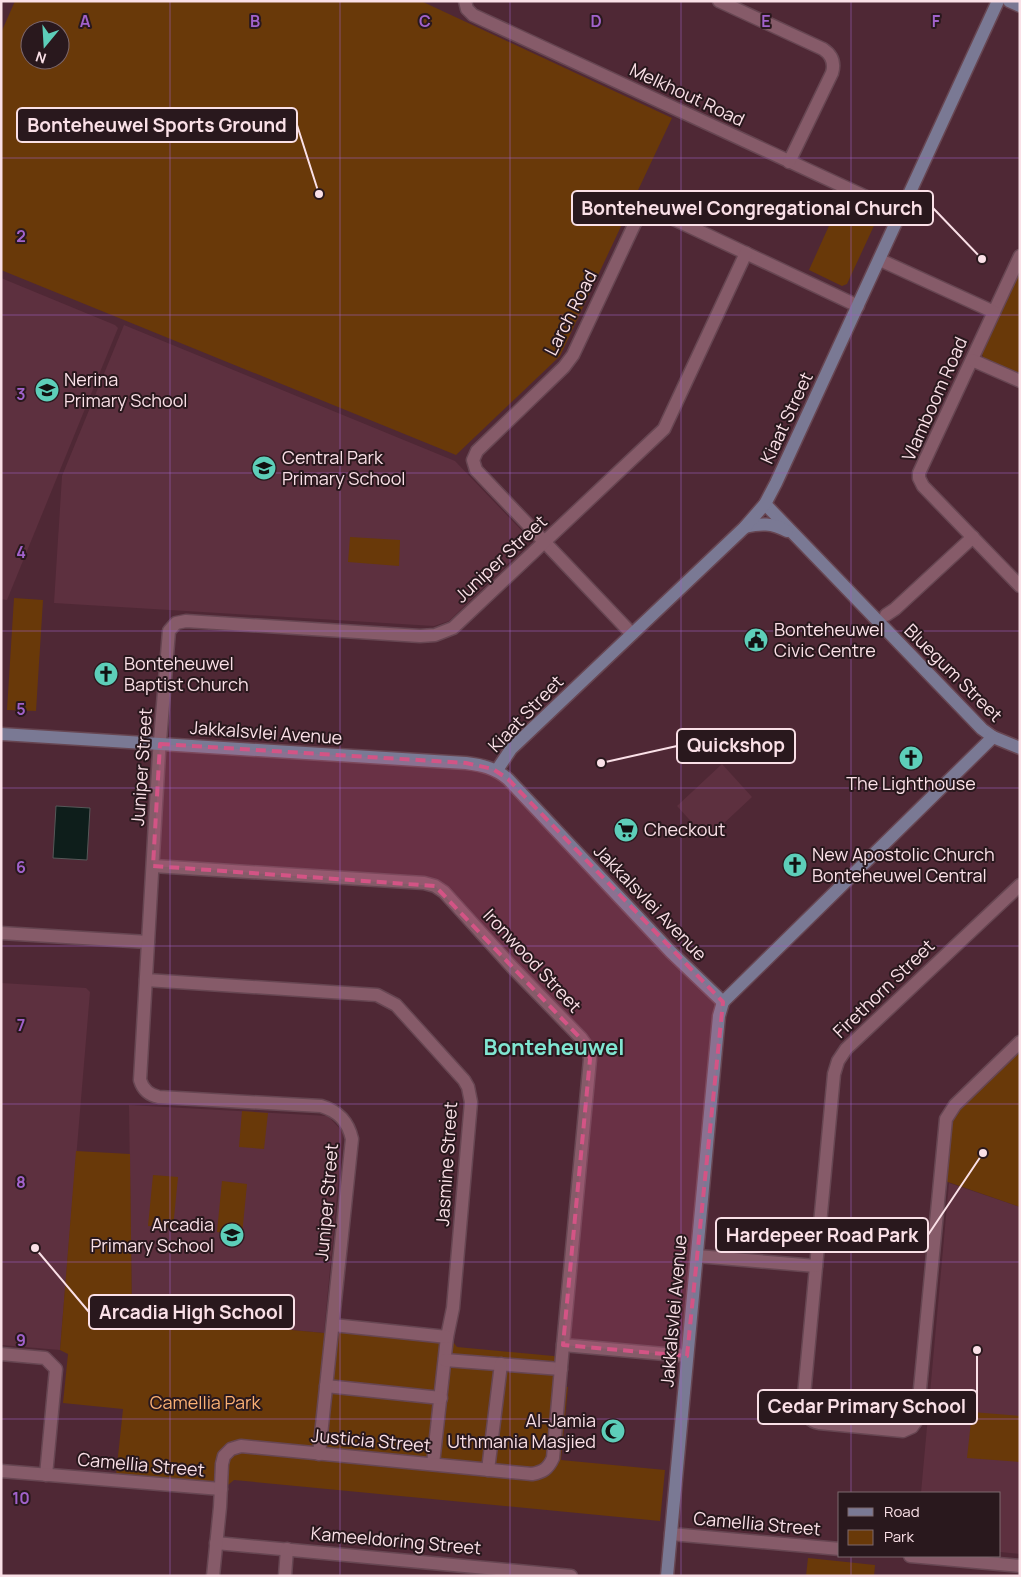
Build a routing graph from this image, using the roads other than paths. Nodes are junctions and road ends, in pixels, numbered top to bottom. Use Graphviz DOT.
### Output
graph roads {
  1 [pos="465,1"];
  2 [pos="719,1"];
  3 [pos="998,1"];
  4 [pos="1009,1"];
  5 [pos="1020,6"];
  6 [pos="789,162"];
  7 [pos="901,214"];
  8 [pos="746,253"];
  9 [pos="880,260"];
  10 [pos="1019,261"];
  11 [pos="858,306"];
  12 [pos="994,312"];
  13 [pos="972,360"];
  14 [pos="1020,382"];
  15 [pos="765,504"];
  16 [pos="745,527"];
  17 [pos="793,534"];
  18 [pos="973,537"];
  19 [pos="544,542"];
  20 [pos="1020,586"];
  21 [pos="886,615"];
  22 [pos="632,634"];
  23 [pos="1,734"];
  24 [pos="993,737"];
  25 [pos="160,744"];
  26 [pos="1020,748"];
  27 [pos="497,770"];
  28 [pos="152,866"];
  29 [pos="1020,885"];
  30 [pos="1,933"];
  31 [pos="148,942"];
  32 [pos="146,980"];
  33 [pos="723,1002"];
  34 [pos="1020,1042"];
  35 [pos="697,1256"];
  36 [pos="816,1266"];
  37 [pos="333,1325"];
  38 [pos="447,1337"];
  39 [pos="563,1345"];
  40 [pos="1,1354"];
  41 [pos="687,1356"];
  42 [pos="445,1360"];
  43 [pos="501,1364"];
  44 [pos="561,1369"];
  45 [pos="326,1386"];
  46 [pos="441,1398"];
  47 [pos="319,1454"];
  48 [pos="433,1464"];
  49 [pos="549,1467"];
  50 [pos="488,1470"];
  51 [pos="1,1471"];
  52 [pos="46,1475"];
  53 [pos="222,1489"];
  54 [pos="670,1534"];
  55 [pos="216,1543"];
  56 [pos="287,1549"];
  57 [pos="838,1549"];
  58 [pos="921,1557"];
  59 [pos="1020,1566"];
  60 [pos="213,1576"];
  61 [pos="285,1576"];
  62 [pos="572,1576"];
  63 [pos="667,1576"];
  1 -- 6 [label="street, Melkhout Road"];
  2 -- 6 [label="street"];
  3 -- 7 [label="street, Kiaat Street"];
  4 -- 5 [label="street"];
  6 -- 7 [label="street, Melkhout Road"];
  7 -- 9 [label="street, Kiaat Street"];
  8 -- 11 [label="street, Larch Road"];
  8 -- 19 [label="street, Juniper Street"];
  8 -- 19 [label="street, Larch Road"];
  9 -- 11 [label="street, Kiaat Street"];
  9 -- 12 [label="street"];
  10 -- 12 [label="street, Vlamboom Road"];
  11 -- 15 [label="street, Kiaat Street"];
  12 -- 13 [label="street, Vlamboom Road"];
  13 -- 14 [label="street"];
  13 -- 18 [label="street, Vlamboom Road"];
  15 -- 16 [label="street, Kiaat Street"];
  15 -- 17 [label="street, Bluegum Street"];
  16 -- 17 [label="street"];
  16 -- 22 [label="street, Kiaat Street"];
  17 -- 24 [label="street, Bluegum Street"];
  18 -- 20 [label="street, Vlamboom Road"];
  18 -- 21 [label="street"];
  19 -- 22 [label="street, Larch Road"];
  19 -- 25 [label="street, Juniper Street"];
  22 -- 27 [label="street, Kiaat Street"];
  23 -- 25 [label="street, Jakkalsvlei Avenue"];
  24 -- 26 [label="street, Bluegum Street"];
  24 -- 33 [label="street"];
  25 -- 27 [label="street, Jakkalsvlei Avenue"];
  25 -- 28 [label="street, Juniper Street"];
  27 -- 33 [label="street, Jakkalsvlei Avenue"];
  28 -- 31 [label="street, Juniper Street"];
  28 -- 39 [label="street, Ironwood Street"];
  29 -- 36 [label="street, Firethorn Street"];
  30 -- 31 [label="street"];
  31 -- 32 [label="street, Juniper Street"];
  32 -- 37 [label="street, Juniper Street"];
  32 -- 38 [label="street, Jasmine Street"];
  33 -- 35 [label="street, Jakkalsvlei Avenue"];
  34 -- 36 [label="street, Firethorn Street"];
  35 -- 36 [label="street"];
  35 -- 41 [label="street, Jakkalsvlei Avenue"];
  37 -- 38 [label="street"];
  37 -- 45 [label="street"];
  38 -- 42 [label="street, Jasmine Street"];
  39 -- 41 [label="street"];
  39 -- 44 [label="street, Ironwood Street"];
  40 -- 52 [label="street"];
  41 -- 54 [label="street, Jakkalsvlei Avenue"];
  42 -- 43 [label="street"];
  42 -- 46 [label="street, Jasmine Street"];
  43 -- 44 [label="street"];
  43 -- 50 [label="street"];
  44 -- 49 [label="street, Ironwood Street"];
  45 -- 46 [label="street"];
  45 -- 47 [label="street"];
  46 -- 48 [label="street, Jasmine Street"];
  47 -- 48 [label="street, Justicia Street"];
  47 -- 53 [label="street, Justicia Street"];
  48 -- 50 [label="street, Justicia Street"];
  49 -- 50 [label="street, Justicia Street"];
  51 -- 52 [label="street, Camellia Street"];
  52 -- 53 [label="street, Camellia Street"];
  53 -- 55 [label="street, Camellia Street"];
  54 -- 57 [label="street, Camellia Street"];
  54 -- 63 [label="street, Jakkalsvlei Avenue"];
  55 -- 56 [label="street, Kameeldoring Street"];
  55 -- 60 [label="street, Camellia Street"];
  56 -- 61 [label="street"];
  56 -- 62 [label="street, Kameeldoring Street"];
  58 -- 59 [label="street"];
}
